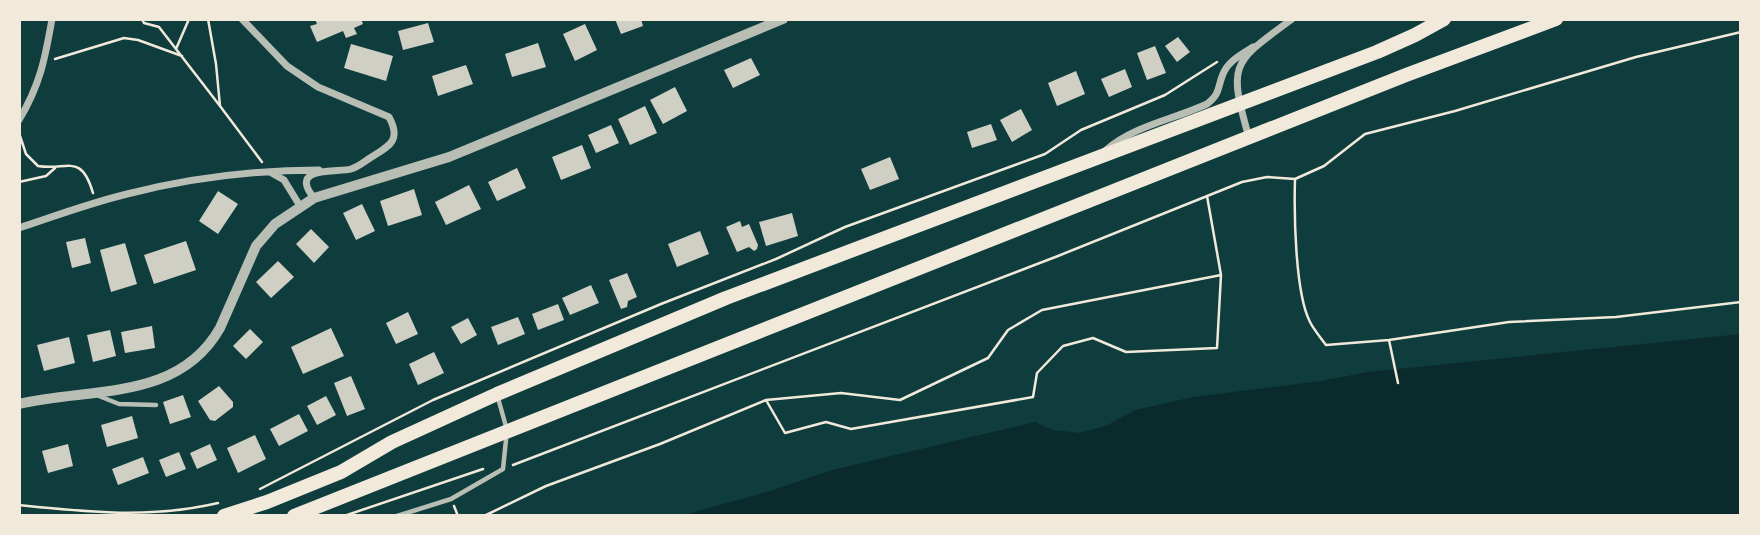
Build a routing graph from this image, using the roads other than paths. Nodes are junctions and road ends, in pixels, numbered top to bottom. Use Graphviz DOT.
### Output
graph roads {
  1 [pos="52,19"];
  2 [pos="242,19"];
  3 [pos="783,19"];
  4 [pos="1293,19"];
  5 [pos="1444,19"];
  6 [pos="1556,19"];
  7 [pos="1253,47"];
  8 [pos="1240,105"];
  9 [pos="19,120"];
  10 [pos="1249,138"];
  11 [pos="1095,159"];
  12 [pos="320,170"];
  13 [pos="270,172"];
  14 [pos="314,198"];
  15 [pos="300,206"];
  16 [pos="19,228"];
  17 [pos="93,394"];
  18 [pos="497,394"];
  19 [pos="19,404"];
  20 [pos="156,405"];
  21 [pos="507,430"];
  22 [pos="224,509"];
  23 [pos="294,516"];
  24 [pos="397,516"];
  1 -- 9 [label="street"];
  2 -- 12 [label="street"];
  3 -- 14 [label="street"];
  4 -- 7 [label="street"];
  5 -- 8 [label="highway"];
  6 -- 10 [label="highway"];
  7 -- 8 [label="street"];
  7 -- 11 [label="street"];
  8 -- 10 [label="street"];
  8 -- 11 [label="highway"];
  10 -- 21 [label="highway"];
  11 -- 18 [label="highway"];
  12 -- 13 [label="street"];
  12 -- 14 [label="street"];
  13 -- 15 [label="street"];
  13 -- 16 [label="street"];
  14 -- 15 [label="street"];
  15 -- 17 [label="street"];
  17 -- 19 [label="street"];
  17 -- 20 [label="lane"];
  18 -- 21 [label="lane"];
  18 -- 22 [label="highway"];
  21 -- 23 [label="highway"];
  21 -- 24 [label="lane"];
}
